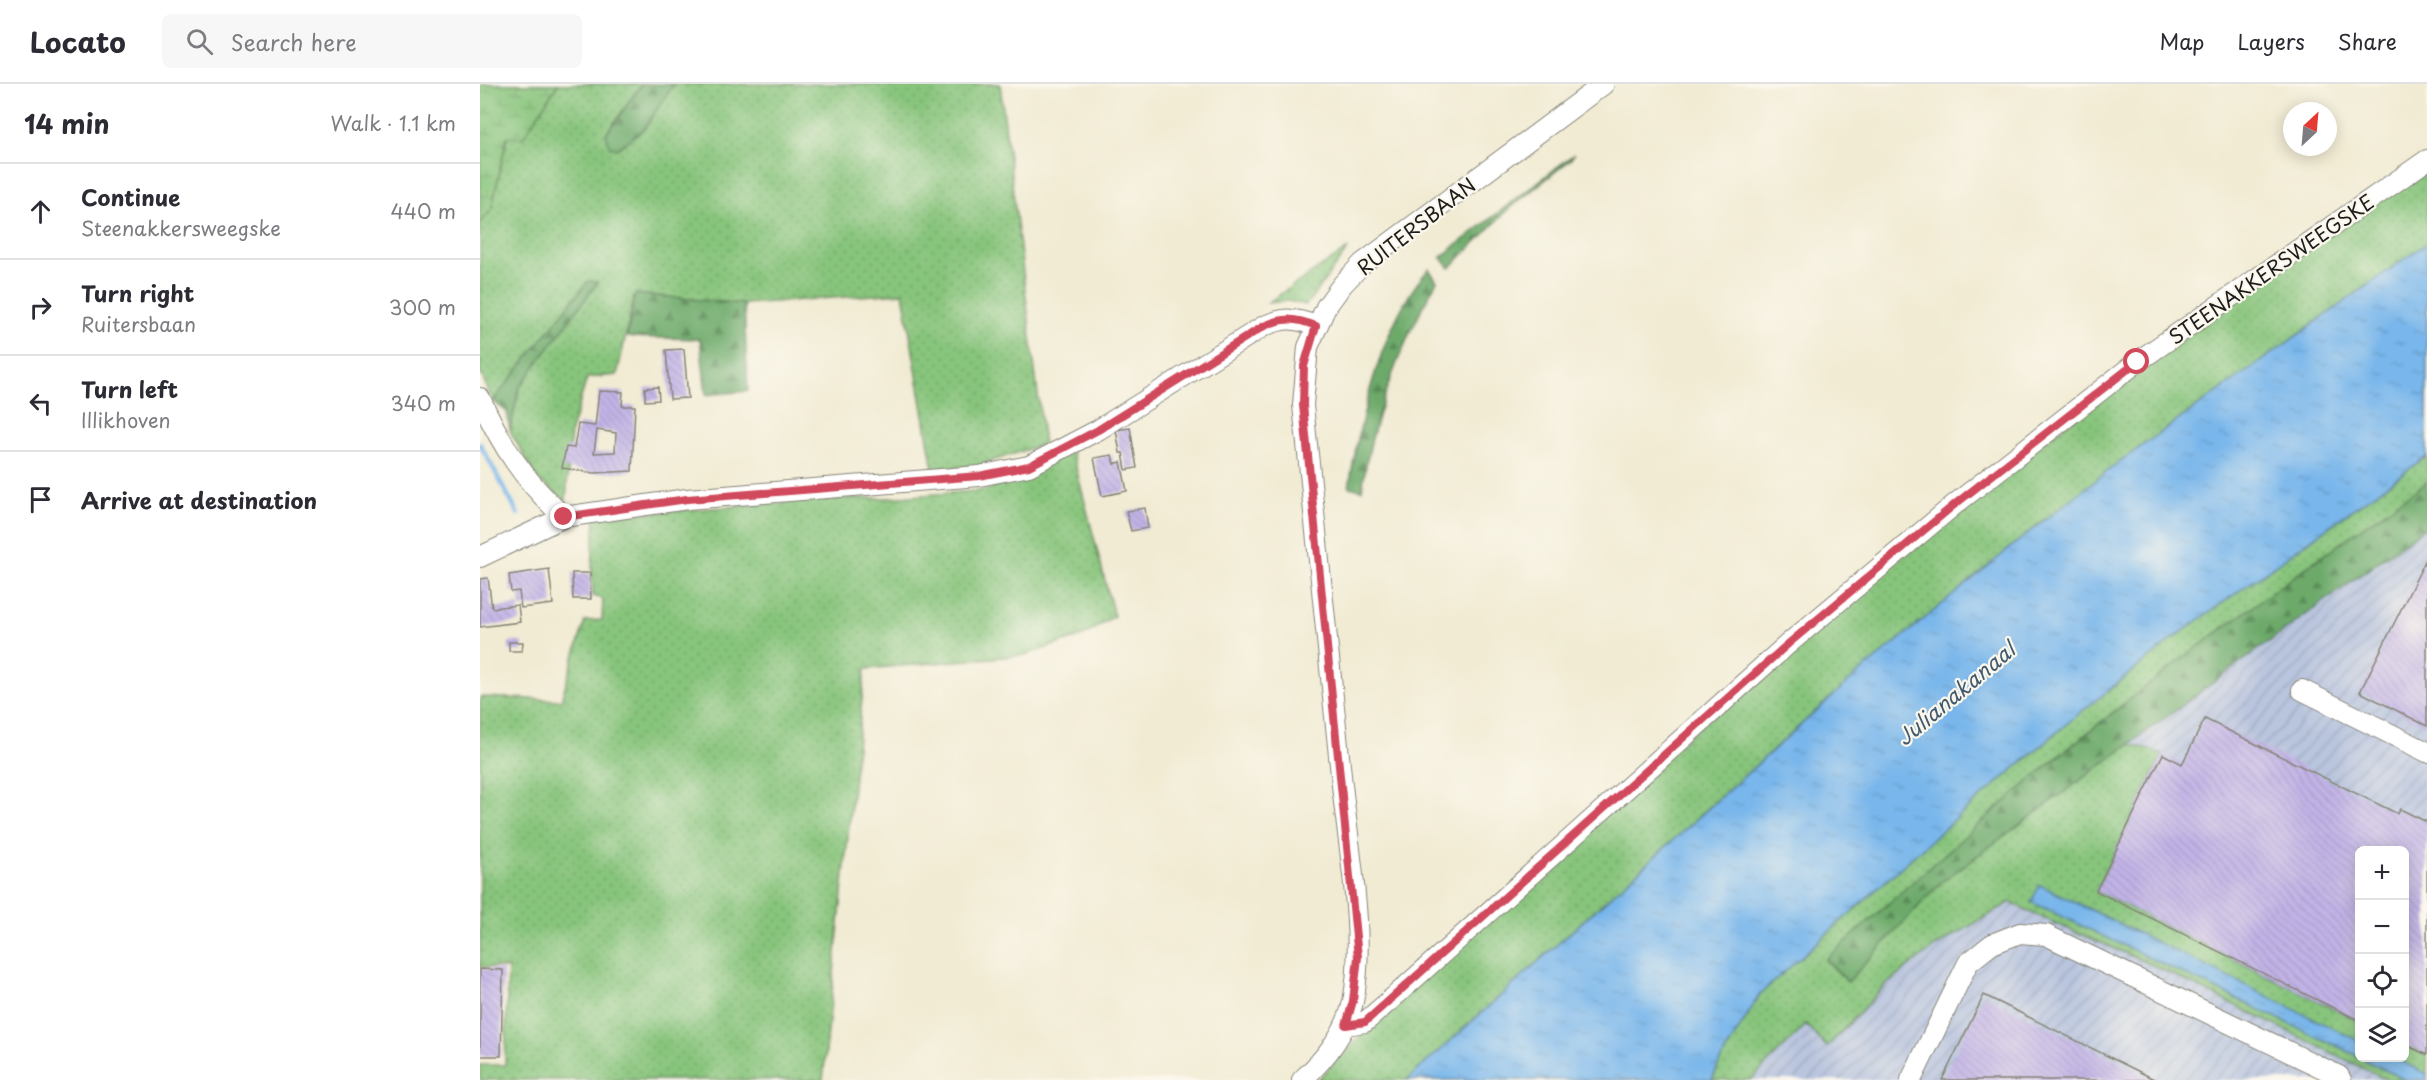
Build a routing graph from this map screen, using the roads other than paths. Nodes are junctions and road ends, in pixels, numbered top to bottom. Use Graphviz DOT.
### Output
graph roads {
  1 [pos="1604,84"];
  2 [pos="2427,160"];
  3 [pos="1316,326"];
  4 [pos="480,398"];
  5 [pos="564,517"];
  6 [pos="480,557"];
  7 [pos="2302,690"];
  8 [pos="2427,752"];
  9 [pos="1346,1025"];
  10 [pos="1302,1080"];
  11 [pos="1911,1080"];
  12 [pos="2341,1080"];
  1 -- 3 [label="street, RUITERSBAAN"];
  2 -- 9 [label="street, STEENAKKERSWEEGSKE"];
  3 -- 5 [label="street"];
  3 -- 9 [label="street, RUITERSBAAN"];
  4 -- 5 [label="street"];
  5 -- 6 [label="street"];
  7 -- 8 [label="street"];
  9 -- 10 [label="street, RUITERSBAAN"];
  11 -- 12 [label="street"];
}
